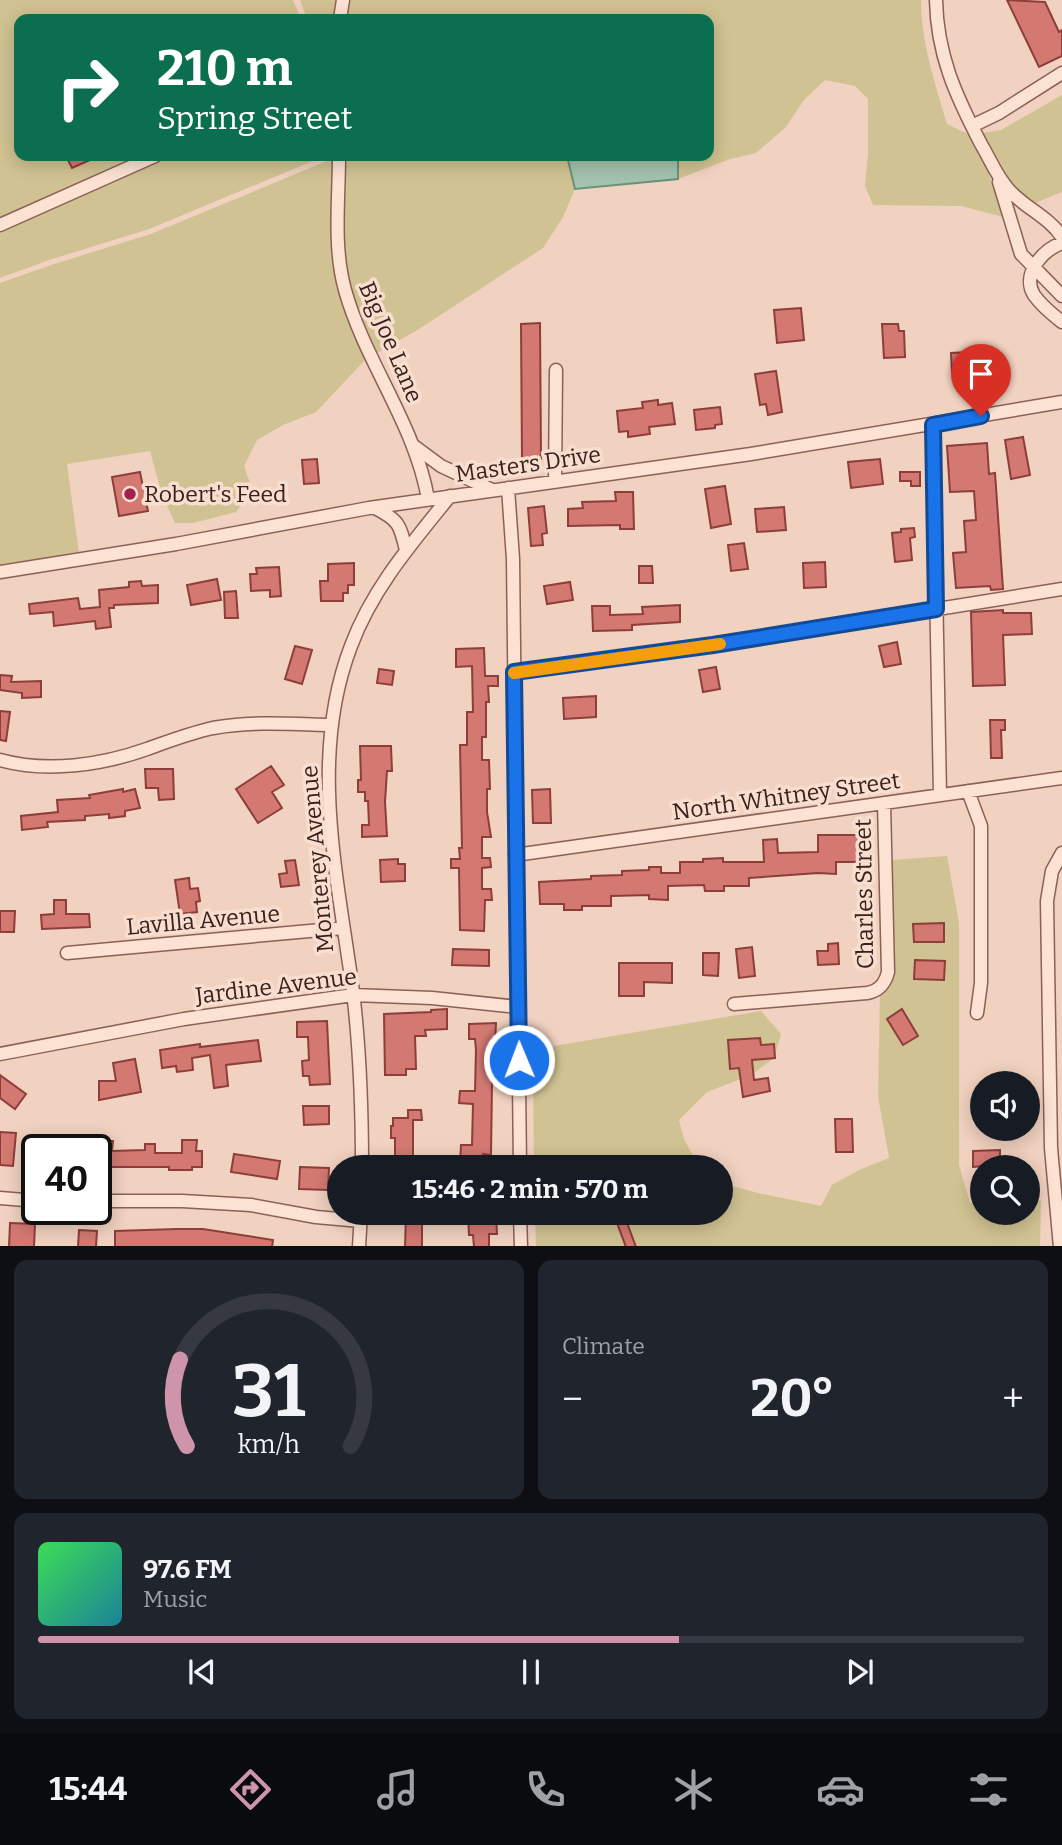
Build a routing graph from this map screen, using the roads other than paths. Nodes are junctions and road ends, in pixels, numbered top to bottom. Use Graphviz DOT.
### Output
graph roads {
  1 [pos="936,0"];
  2 [pos="1062,73"];
  3 [pos="972,126"];
  4 [pos="144,161"];
  5 [pos="339,161"];
  6 [pos="995,169"];
  7 [pos="0,225"];
  8 [pos="1062,237"];
  9 [pos="1062,243"];
  10 [pos="1034,268"];
  11 [pos="1062,296"];
  12 [pos="1062,323"];
  13 [pos="556,370"];
  14 [pos="1062,402"];
  15 [pos="933,425"];
  16 [pos="414,446"];
  17 [pos="555,482"];
  18 [pos="508,488"];
  19 [pos="492,490"];
  20 [pos="450,496"];
  21 [pos="428,499"];
  22 [pos="375,508"];
  23 [pos="406,550"];
  24 [pos="0,572"];
  25 [pos="1062,589"];
  26 [pos="936,609"];
  27 [pos="514,672"];
  28 [pos="331,725"];
  29 [pos="0,760"];
  30 [pos="1062,778"];
  31 [pos="968,791"];
  32 [pos="940,795"];
  33 [pos="884,803"];
  34 [pos="1062,853"];
  35 [pos="515,855"];
  36 [pos="343,928"];
  37 [pos="67,953"];
  38 [pos="353,995"];
  39 [pos="734,1004"];
  40 [pos="518,1007"];
  41 [pos="977,1013"];
  42 [pos="0,1054"];
  43 [pos="362,1155"];
  44 [pos="520,1155"];
  45 [pos="0,1198"];
  46 [pos="21,1200"];
  47 [pos="112,1201"];
  48 [pos="327,1217"];
  49 [pos="360,1225"];
  50 [pos="520,1225"];
  51 [pos="359,1246"];
  52 [pos="521,1246"];
  53 [pos="1060,1246"];
  1 -- 3 [label="street"];
  2 -- 3 [label="street"];
  3 -- 6 [label="street"];
  4 -- 7 [label="street"];
  5 -- 16 [label="street, Big Joe Lane"];
  6 -- 8 [label="street"];
  6 -- 10 [label="street"];
  9 -- 10 [label="street"];
  10 -- 11 [label="street"];
  10 -- 12 [label="street"];
  13 -- 17 [label="street"];
  14 -- 15 [label="street, Masters Drive"];
  15 -- 17 [label="street, Masters Drive"];
  15 -- 26 [label="street"];
  16 -- 19 [label="street"];
  16 -- 21 [label="street, Big Joe Lane"];
  17 -- 18 [label="street, Masters Drive"];
  18 -- 19 [label="street, Masters Drive"];
  18 -- 27 [label="street"];
  19 -- 20 [label="street, Masters Drive"];
  20 -- 21 [label="street, Masters Drive"];
  20 -- 23 [label="street, Monterey Avenue"];
  21 -- 22 [label="street, Masters Drive"];
  22 -- 23 [label="street"];
  22 -- 24 [label="street, Masters Drive"];
  23 -- 28 [label="street, Monterey Avenue"];
  25 -- 26 [label="street"];
  26 -- 27 [label="street"];
  26 -- 32 [label="street"];
  27 -- 35 [label="street"];
  28 -- 29 [label="street"];
  28 -- 36 [label="street, Monterey Avenue"];
  30 -- 31 [label="street, North Whitney Street"];
  31 -- 32 [label="street, North Whitney Street"];
  31 -- 41 [label="street"];
  32 -- 33 [label="street, North Whitney Street"];
  33 -- 35 [label="street, North Whitney Street"];
  33 -- 39 [label="street, Charles Street"];
  34 -- 53 [label="street"];
  35 -- 40 [label="street"];
  36 -- 37 [label="street, Lavilla Avenue"];
  36 -- 38 [label="street, Monterey Avenue"];
  38 -- 40 [label="street, Jardine Avenue"];
  38 -- 42 [label="street, Jardine Avenue"];
  38 -- 43 [label="street, Monterey Avenue"];
  40 -- 44 [label="street"];
  45 -- 46 [label="street"];
  47 -- 48 [label="street"];
  49 -- 51 [label="street"];
  50 -- 52 [label="street"];
}
